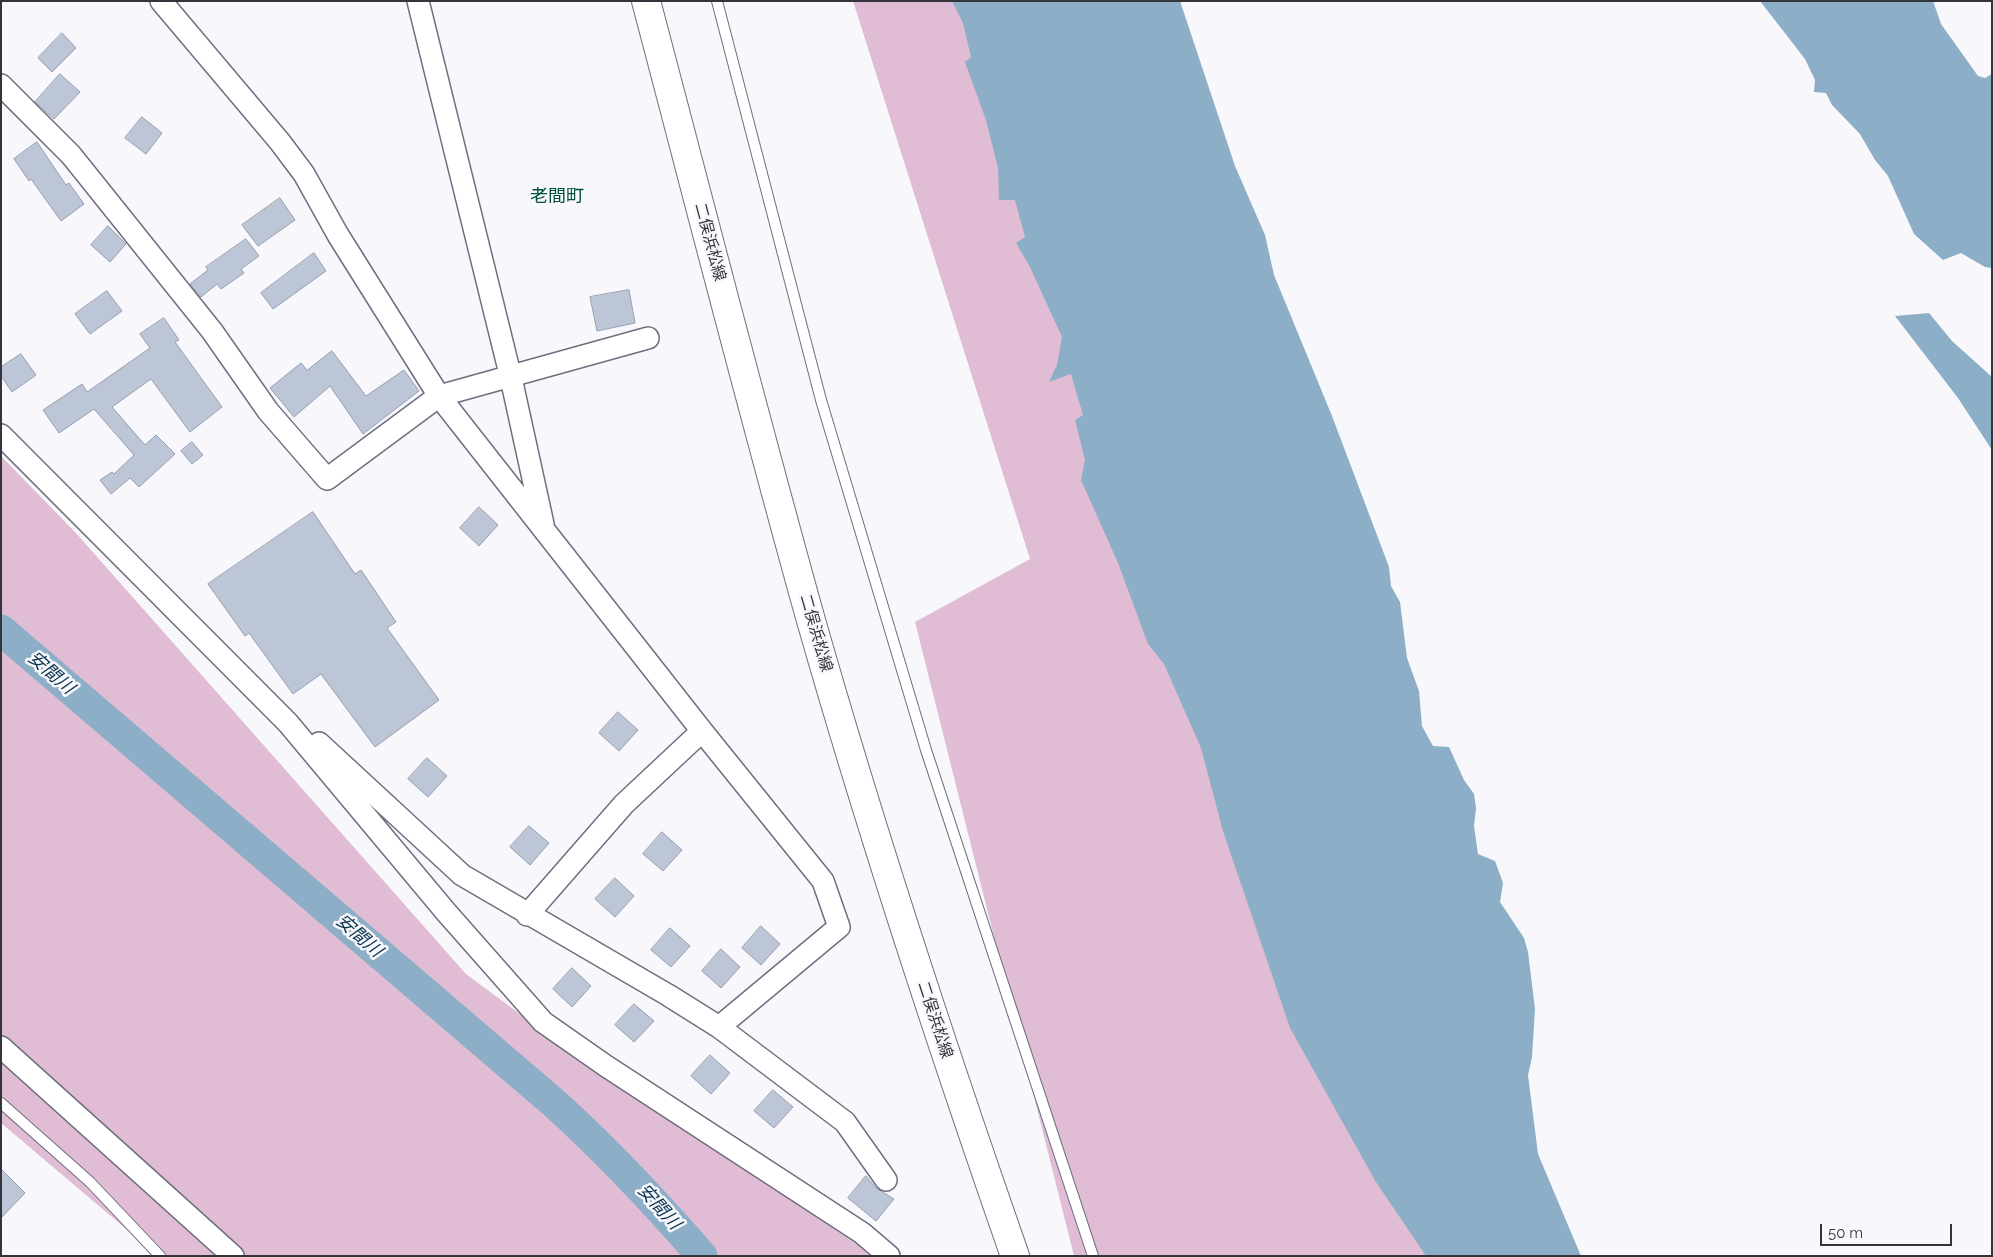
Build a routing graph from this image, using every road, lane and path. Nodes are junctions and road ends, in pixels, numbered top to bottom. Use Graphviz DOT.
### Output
graph roads {
  1 [pos="161,1"];
  2 [pos="418,1"];
  3 [pos="646,1"];
  4 [pos="717,1"];
  5 [pos="1,85"];
  6 [pos="648,338"];
  7 [pos="511,378"];
  8 [pos="439,396"];
  9 [pos="1,435"];
  10 [pos="544,529"];
  11 [pos="261,696"];
  12 [pos="702,731"];
  13 [pos="527,915"];
  14 [pos="719,1027"];
  15 [pos="1,1047"];
  16 [pos="1,1103"];
  17 [pos="886,1180"];
  18 [pos="160,1256"];
  19 [pos="233,1256"];
  20 [pos="889,1256"];
  21 [pos="1015,1256"];
  22 [pos="1093,1256"];
  1 -- 8 [label="street"];
  2 -- 7 [label="street"];
  3 -- 21 [label="main road, 二俣浜松線"];
  4 -- 22 [label="lane"];
  5 -- 8 [label="street"];
  6 -- 7 [label="street"];
  7 -- 8 [label="street"];
  7 -- 10 [label="street"];
  8 -- 10 [label="street"];
  9 -- 11 [label="street"];
  10 -- 12 [label="street"];
  11 -- 13 [label="street"];
  11 -- 20 [label="street"];
  12 -- 13 [label="street"];
  12 -- 14 [label="street"];
  13 -- 14 [label="street"];
  14 -- 17 [label="street"];
  15 -- 19 [label="street"];
  16 -- 18 [label="lane"];
}
